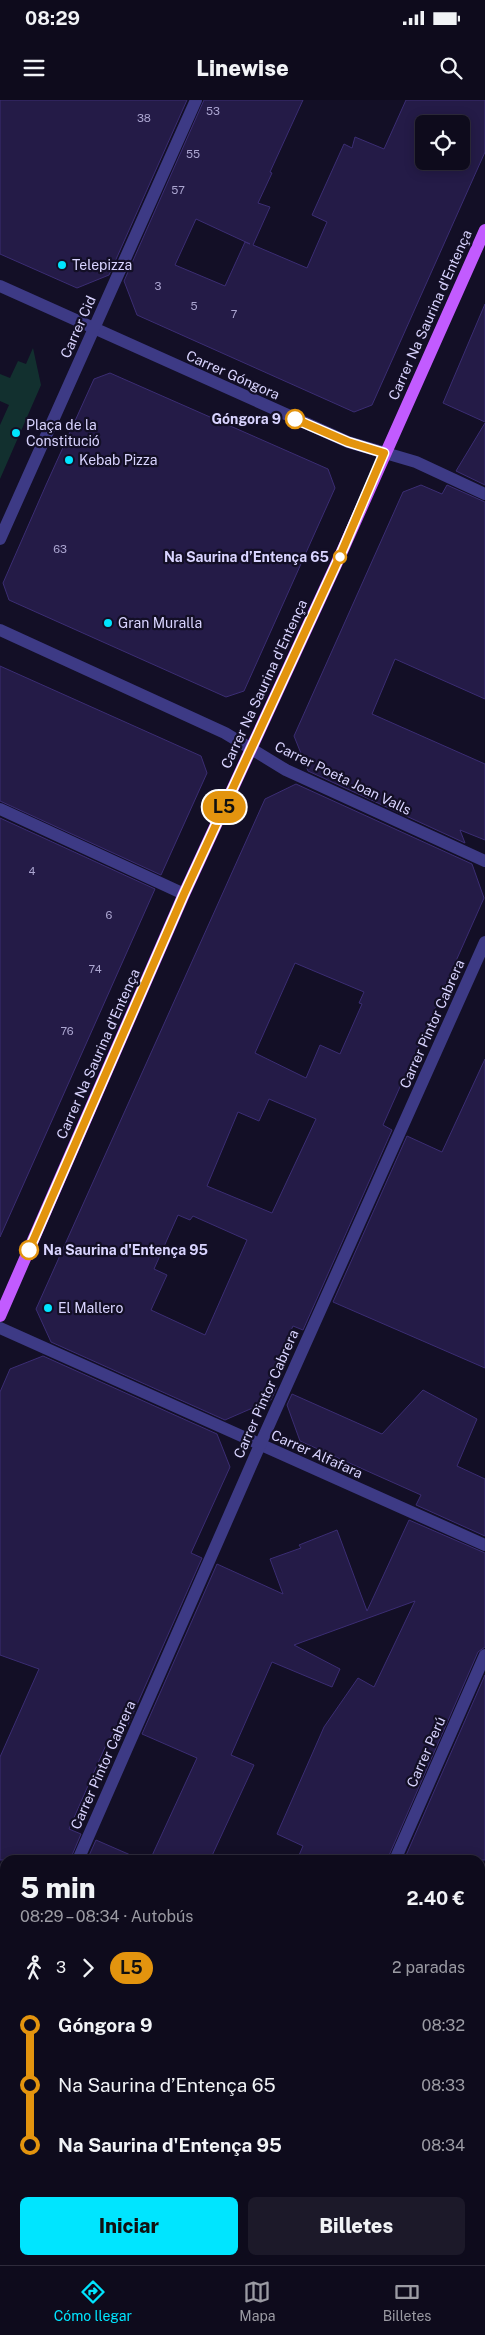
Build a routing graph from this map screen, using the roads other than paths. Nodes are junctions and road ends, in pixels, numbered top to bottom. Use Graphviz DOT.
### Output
graph roads {
  1 [pos="196,100"];
  2 [pos="485,230"];
  3 [pos="0,286"];
  4 [pos="94,329"];
  5 [pos="384,453"];
  6 [pos="485,494"];
  7 [pos="0,539"];
  8 [pos="0,630"];
  9 [pos="251,749"];
  10 [pos="0,809"];
  11 [pos="485,862"];
  12 [pos="184,894"];
  13 [pos="485,942"];
  14 [pos="0,1316"];
  15 [pos="0,1328"];
  16 [pos="260,1445"];
  17 [pos="485,1545"];
  18 [pos="485,1655"];
  19 [pos="80,1855"];
  20 [pos="397,1855"];
  1 -- 4 [label="street, Carrer Cid"];
  2 -- 5 [label="main road, Carrer Na Saurina d'Entença"];
  3 -- 4 [label="street, Carrer Góngora"];
  4 -- 5 [label="street, Carrer Góngora"];
  4 -- 7 [label="street, Carrer Cid"];
  5 -- 6 [label="street, Carrer Góngora"];
  5 -- 9 [label="main road, Carrer Na Saurina d'Entença"];
  8 -- 9 [label="street, Carrer Poeta Joan Valls"];
  9 -- 11 [label="street, Carrer Poeta Joan Valls"];
  9 -- 12 [label="main road, Carrer Na Saurina d'Entença"];
  10 -- 12 [label="street"];
  12 -- 14 [label="main road, Carrer Na Saurina d'Entença"];
  13 -- 16 [label="street, Carrer Pintor Cabrera"];
  15 -- 16 [label="street, Carrer Alfafara"];
  16 -- 17 [label="street, Carrer Alfafara"];
  16 -- 19 [label="street, Carrer Pintor Cabrera"];
  18 -- 20 [label="street, Carrer Perú"];
}
